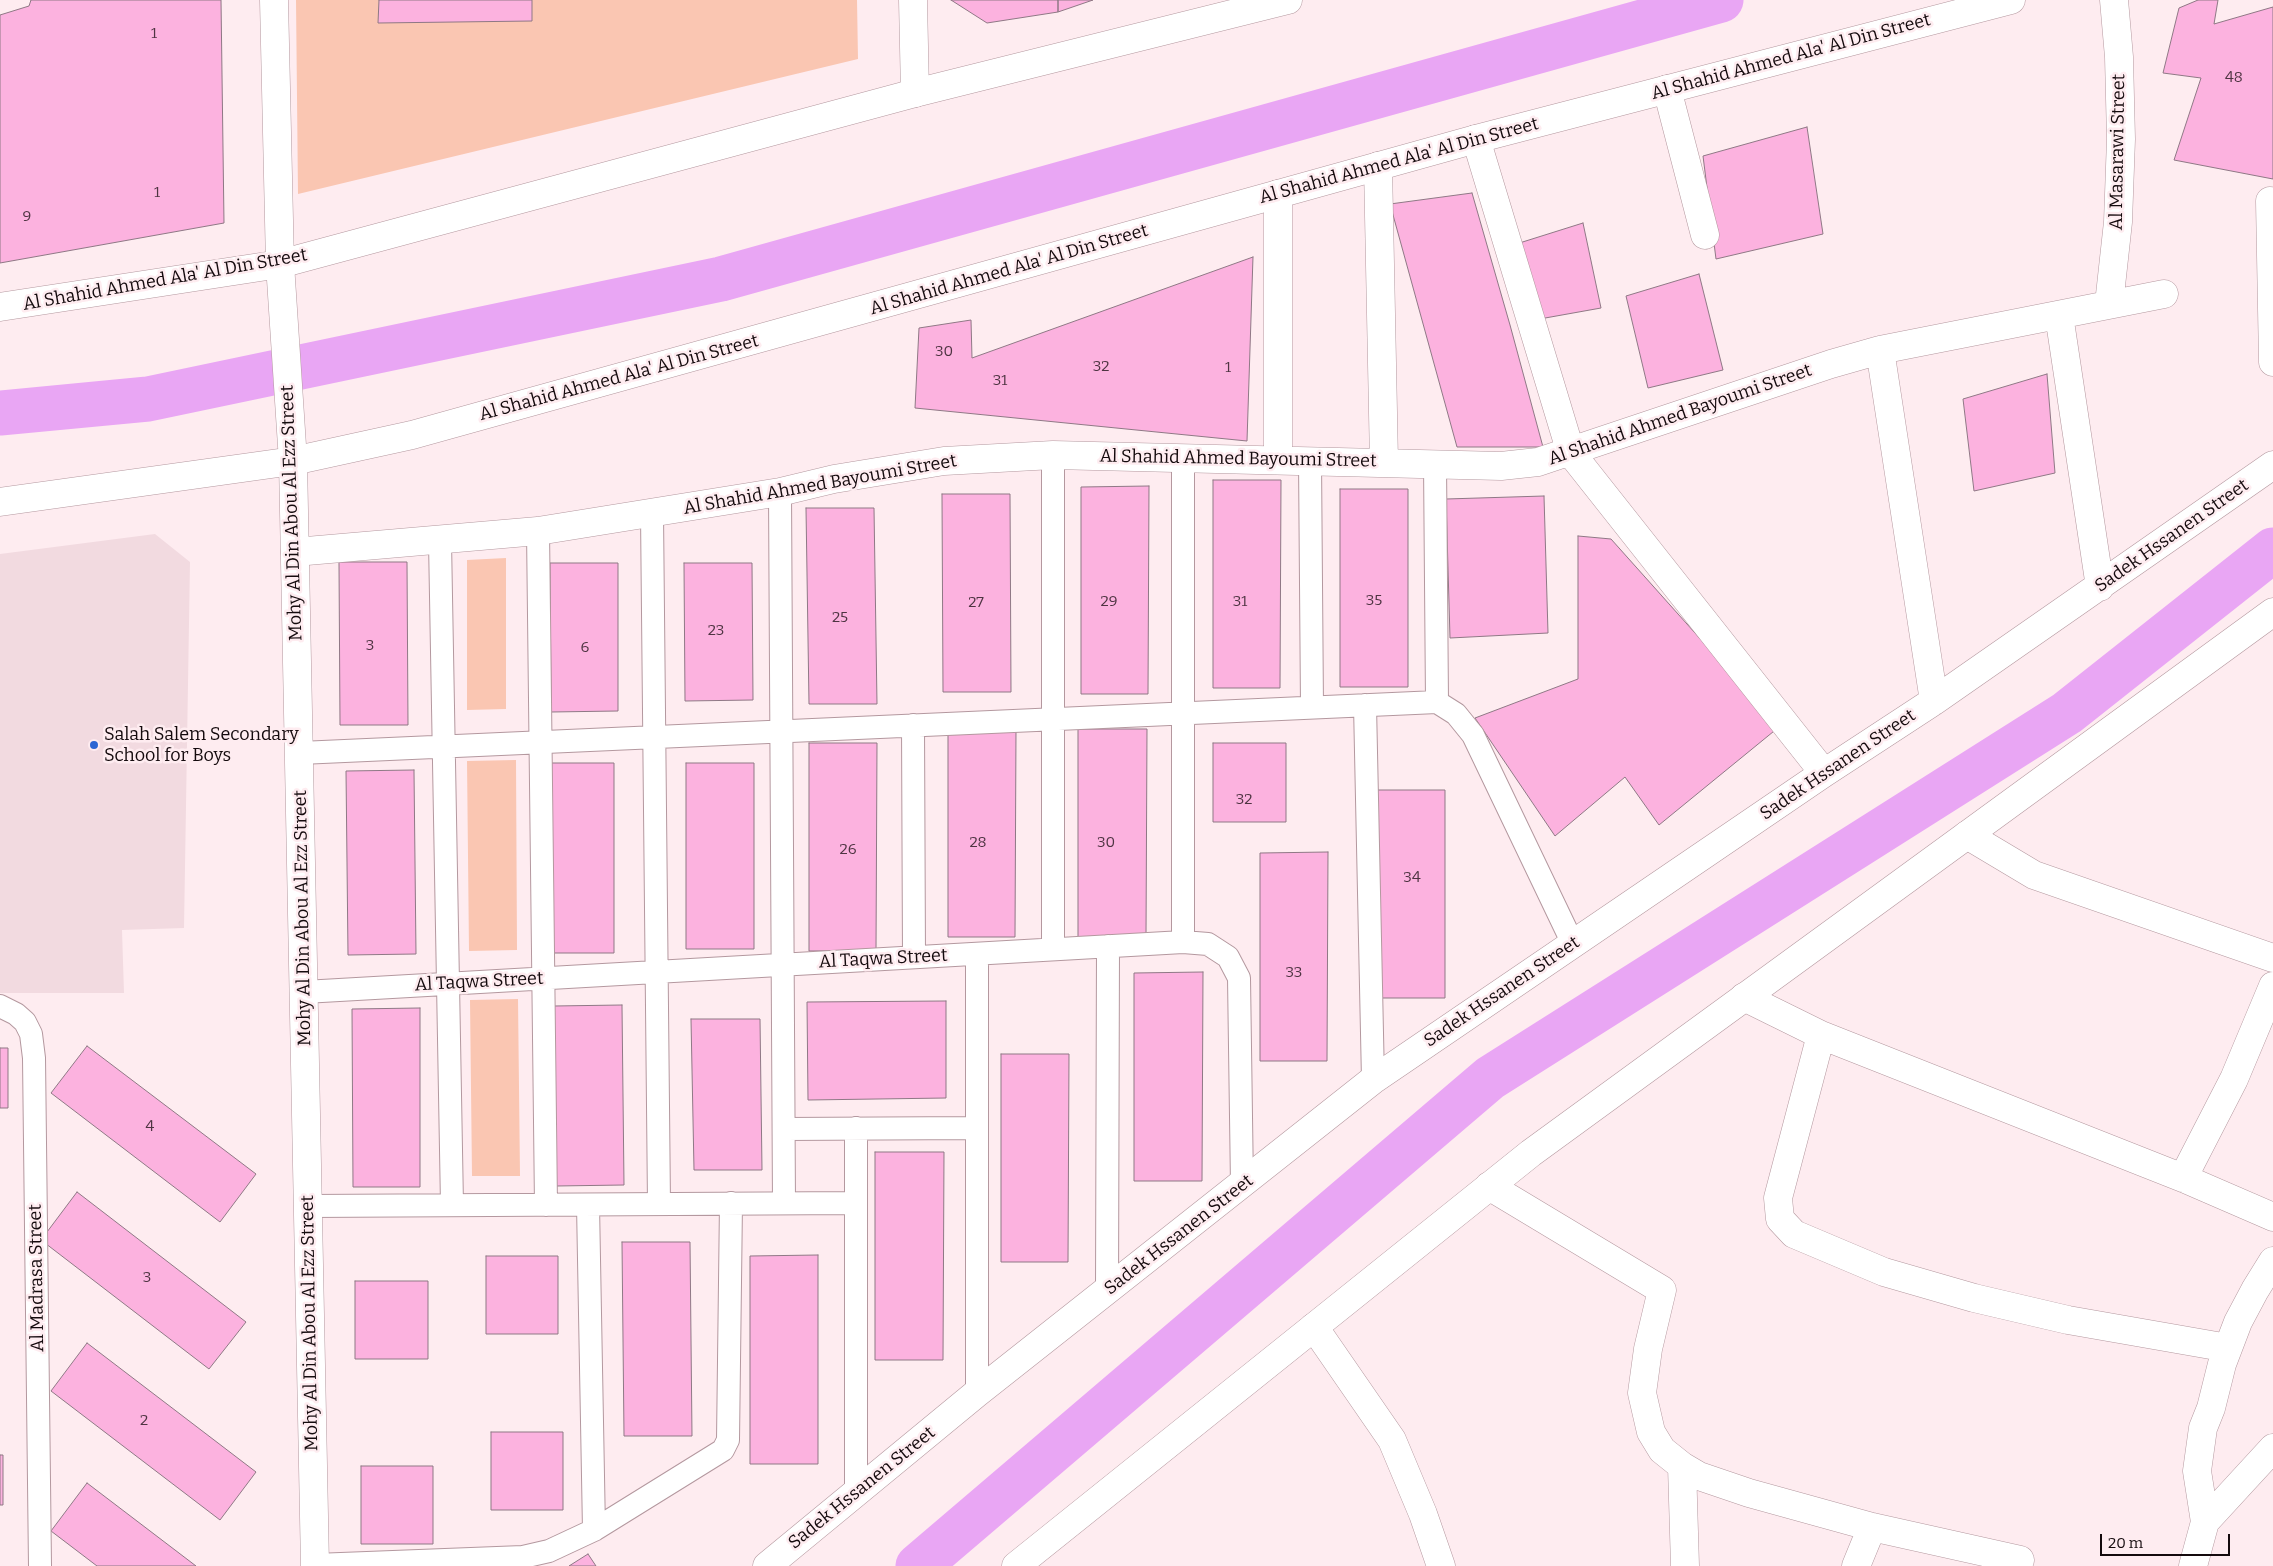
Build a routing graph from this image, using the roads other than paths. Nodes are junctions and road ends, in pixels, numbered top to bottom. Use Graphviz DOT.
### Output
graph roads {
  1 [pos="274,0"];
  2 [pos="914,0"];
  3 [pos="1288,0"];
  4 [pos="2011,0"];
  5 [pos="2114,0"];
  6 [pos="1667,89"];
  7 [pos="915,93"];
  8 [pos="1476,139"];
  9 [pos="1378,166"];
  10 [pos="1278,194"];
  11 [pos="2270,201"];
  12 [pos="1705,235"];
  13 [pos="280,264"];
  14 [pos="2164,294"];
  15 [pos="2109,304"];
  16 [pos="0,307"];
  17 [pos="2059,315"];
  18 [pos="1880,350"];
  19 [pos="2273,362"];
  20 [pos="1571,453"];
  21 [pos="1053,455"];
  22 [pos="1183,458"];
  23 [pos="1278,460"];
  24 [pos="1310,460"];
  25 [pos="293,461"];
  26 [pos="1384,462"];
  27 [pos="1435,463"];
  28 [pos="2273,465"];
  29 [pos="780,492"];
  30 [pos="0,502"];
  31 [pos="652,514"];
  32 [pos="538,531"];
  33 [pos="440,542"];
  34 [pos="295,552"];
  35 [pos="2100,587"];
  36 [pos="2273,612"];
  37 [pos="1934,701"];
  38 [pos="1437,702"];
  39 [pos="1365,705"];
  40 [pos="1312,707"];
  41 [pos="1183,713"];
  42 [pos="1053,719"];
  43 [pos="914,725"];
  44 [pos="782,731"];
  45 [pos="655,736"];
  46 [pos="540,742"];
  47 [pos="444,746"];
  48 [pos="300,753"];
  49 [pos="1824,773"];
  50 [pos="1967,835"];
  51 [pos="1183,942"];
  52 [pos="1573,944"];
  53 [pos="1108,946"];
  54 [pos="1053,949"];
  55 [pos="977,954"];
  56 [pos="914,957"];
  57 [pos="2273,958"];
  58 [pos="783,964"];
  59 [pos="657,972"];
  60 [pos="544,978"];
  61 [pos="449,983"];
  62 [pos="2273,986"];
  63 [pos="304,992"];
  64 [pos="1744,997"];
  65 [pos="0,1006"];
  66 [pos="1821,1035"];
  67 [pos="1372,1080"];
  68 [pos="856,1128"];
  69 [pos="977,1128"];
  70 [pos="784,1129"];
  71 [pos="2183,1178"];
  72 [pos="1242,1185"];
  73 [pos="1489,1186"];
  74 [pos="731,1203"];
  75 [pos="784,1203"];
  76 [pos="856,1203"];
  77 [pos="659,1204"];
  78 [pos="452,1205"];
  79 [pos="546,1205"];
  80 [pos="588,1205"];
  81 [pos="308,1206"];
  82 [pos="2273,1217"];
  83 [pos="2273,1261"];
  84 [pos="1107,1292"];
  85 [pos="1314,1327"];
  86 [pos="2228,1348"];
  87 [pos="977,1393"];
  88 [pos="2273,1448"];
  89 [pos="1682,1466"];
  90 [pos="856,1493"];
  91 [pos="2205,1522"];
  92 [pos="1872,1526"];
  93 [pos="594,1530"];
  94 [pos="40,1566"];
  95 [pos="315,1566"];
  96 [pos="767,1566"];
  97 [pos="1016,1566"];
  98 [pos="1441,1566"];
  99 [pos="1685,1566"];
  100 [pos="1856,1566"];
  101 [pos="2018,1566"];
  102 [pos="2193,1566"];
  1 -- 13 [label="street, Mohy Al Din Abou Al Ezz Street"];
  2 -- 7 [label="street"];
  3 -- 7 [label="street, Al Shahid Ahmed Ala' Al Din Street"];
  4 -- 6 [label="street, Al Shahid Ahmed Ala' Al Din Street"];
  5 -- 15 [label="street, Al Masarawi Street"];
  6 -- 8 [label="street, Al Shahid Ahmed Ala' Al Din Street"];
  6 -- 12 [label="street"];
  7 -- 13 [label="street, Al Shahid Ahmed Ala' Al Din Street"];
  8 -- 9 [label="street, Al Shahid Ahmed Ala' Al Din Street"];
  8 -- 20 [label="street"];
  9 -- 10 [label="street, Al Shahid Ahmed Ala' Al Din Street"];
  9 -- 26 [label="street"];
  10 -- 23 [label="street"];
  10 -- 25 [label="street, Al Shahid Ahmed Ala' Al Din Street"];
  11 -- 19 [label="street"];
  13 -- 16 [label="street, Al Shahid Ahmed Ala' Al Din Street"];
  13 -- 25 [label="street, Mohy Al Din Abou Al Ezz Street"];
  14 -- 15 [label="street, Al Shahid Ahmed Bayoumi Street"];
  15 -- 17 [label="street, Al Shahid Ahmed Bayoumi Street"];
  17 -- 18 [label="street, Al Shahid Ahmed Bayoumi Street"];
  17 -- 35 [label="street"];
  18 -- 20 [label="street, Al Shahid Ahmed Bayoumi Street"];
  18 -- 37 [label="street"];
  20 -- 27 [label="street, Al Shahid Ahmed Bayoumi Street"];
  20 -- 49 [label="street"];
  21 -- 22 [label="street, Al Shahid Ahmed Bayoumi Street"];
  21 -- 29 [label="street, Al Shahid Ahmed Bayoumi Street"];
  21 -- 42 [label="lane"];
  22 -- 23 [label="street, Al Shahid Ahmed Bayoumi Street"];
  22 -- 41 [label="lane"];
  23 -- 24 [label="street, Al Shahid Ahmed Bayoumi Street"];
  24 -- 26 [label="street, Al Shahid Ahmed Bayoumi Street"];
  24 -- 40 [label="lane"];
  25 -- 30 [label="street, Al Shahid Ahmed Ala' Al Din Street"];
  25 -- 34 [label="street, Mohy Al Din Abou Al Ezz Street"];
  26 -- 27 [label="street, Al Shahid Ahmed Bayoumi Street"];
  27 -- 38 [label="lane"];
  28 -- 35 [label="street, Sadek Hssanen Street"];
  29 -- 31 [label="street, Al Shahid Ahmed Bayoumi Street"];
  29 -- 44 [label="lane"];
  31 -- 32 [label="street, Al Shahid Ahmed Bayoumi Street"];
  31 -- 45 [label="lane"];
  32 -- 33 [label="street, Al Shahid Ahmed Bayoumi Street"];
  32 -- 46 [label="lane"];
  33 -- 34 [label="street, Al Shahid Ahmed Bayoumi Street"];
  33 -- 47 [label="lane"];
  34 -- 48 [label="street, Mohy Al Din Abou Al Ezz Street"];
  35 -- 37 [label="street, Sadek Hssanen Street"];
  36 -- 50 [label="street"];
  37 -- 49 [label="street, Sadek Hssanen Street"];
  38 -- 39 [label="lane"];
  38 -- 52 [label="lane"];
  39 -- 40 [label="lane"];
  39 -- 67 [label="lane"];
  40 -- 41 [label="lane"];
  41 -- 42 [label="lane"];
  41 -- 51 [label="lane"];
  42 -- 43 [label="lane"];
  42 -- 54 [label="lane"];
  43 -- 44 [label="lane"];
  43 -- 56 [label="lane"];
  44 -- 45 [label="lane"];
  44 -- 58 [label="lane"];
  45 -- 46 [label="lane"];
  45 -- 59 [label="lane"];
  46 -- 47 [label="lane"];
  46 -- 60 [label="lane"];
  47 -- 48 [label="lane"];
  47 -- 61 [label="lane"];
  48 -- 63 [label="street, Mohy Al Din Abou Al Ezz Street"];
  49 -- 52 [label="street, Sadek Hssanen Street"];
  50 -- 57 [label="street"];
  50 -- 64 [label="street"];
  51 -- 53 [label="lane, Al Taqwa Street"];
  51 -- 72 [label="lane, Al Taqwa Street"];
  52 -- 67 [label="street, Sadek Hssanen Street"];
  53 -- 54 [label="lane, Al Taqwa Street"];
  53 -- 84 [label="lane"];
  54 -- 55 [label="lane, Al Taqwa Street"];
  55 -- 56 [label="lane, Al Taqwa Street"];
  55 -- 69 [label="lane"];
  56 -- 58 [label="lane, Al Taqwa Street"];
  58 -- 59 [label="lane, Al Taqwa Street"];
  58 -- 70 [label="lane"];
  59 -- 60 [label="lane, Al Taqwa Street"];
  59 -- 77 [label="lane"];
  60 -- 61 [label="lane, Al Taqwa Street"];
  60 -- 79 [label="lane"];
  61 -- 63 [label="lane, Al Taqwa Street"];
  61 -- 78 [label="lane"];
  62 -- 71 [label="street"];
  63 -- 81 [label="street, Mohy Al Din Abou Al Ezz Street"];
  64 -- 66 [label="street"];
  64 -- 73 [label="street"];
  65 -- 94 [label="lane, Al Madrasa Street"];
  66 -- 71 [label="street"];
  66 -- 86 [label="street"];
  67 -- 72 [label="street, Sadek Hssanen Street"];
  68 -- 69 [label="lane"];
  68 -- 70 [label="lane"];
  68 -- 76 [label="lane"];
  69 -- 87 [label="lane"];
  70 -- 75 [label="lane"];
  71 -- 82 [label="street"];
  72 -- 84 [label="street, Sadek Hssanen Street"];
  73 -- 85 [label="street"];
  73 -- 89 [label="street"];
  74 -- 75 [label="lane"];
  74 -- 77 [label="lane"];
  74 -- 93 [label="lane"];
  75 -- 76 [label="lane"];
  76 -- 90 [label="lane"];
  77 -- 80 [label="lane"];
  78 -- 79 [label="lane"];
  78 -- 81 [label="lane"];
  79 -- 80 [label="lane"];
  80 -- 93 [label="lane"];
  81 -- 95 [label="street, Mohy Al Din Abou Al Ezz Street"];
  83 -- 86 [label="street"];
  84 -- 87 [label="street, Sadek Hssanen Street"];
  85 -- 97 [label="street"];
  85 -- 98 [label="street"];
  86 -- 91 [label="street"];
  87 -- 90 [label="street, Sadek Hssanen Street"];
  88 -- 91 [label="street"];
  89 -- 92 [label="street"];
  89 -- 99 [label="street"];
  90 -- 96 [label="street, Sadek Hssanen Street"];
  91 -- 102 [label="street"];
  92 -- 100 [label="street"];
  92 -- 101 [label="street"];
  93 -- 95 [label="lane"];
}
